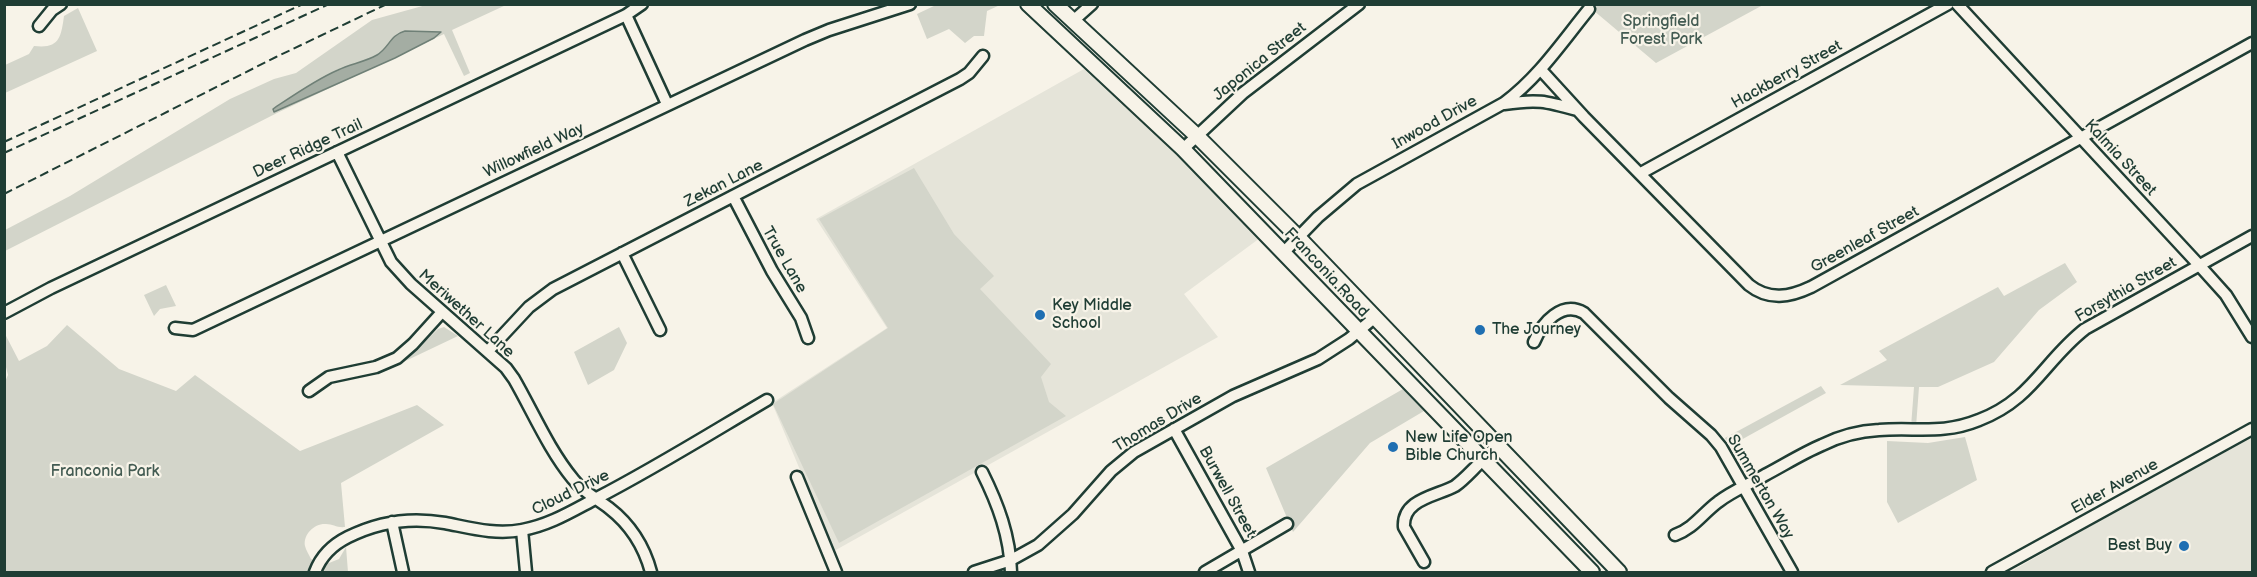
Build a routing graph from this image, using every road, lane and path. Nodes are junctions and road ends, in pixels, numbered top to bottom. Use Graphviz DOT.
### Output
graph roads {
  1 [pos="61,4"];
  2 [pos="642,4"];
  3 [pos="910,4"];
  4 [pos="1028,4"];
  5 [pos="1055,4"];
  6 [pos="1092,4"];
  7 [pos="1359,4"];
  8 [pos="1948,4"];
  9 [pos="1958,4"];
  10 [pos="1589,9"];
  11 [pos="626,15"];
  12 [pos="1073,21"];
  13 [pos="39,26"];
  14 [pos="2253,43"];
  15 [pos="983,56"];
  16 [pos="1541,70"];
  17 [pos="668,104"];
  18 [pos="1502,104"];
  19 [pos="1577,110"];
  20 [pos="1197,136"];
  21 [pos="2081,137"];
  22 [pos="1184,149"];
  23 [pos="337,152"];
  24 [pos="1641,173"];
  25 [pos="733,196"];
  26 [pos="2253,236"];
  27 [pos="1298,237"];
  28 [pos="380,240"];
  29 [pos="1284,252"];
  30 [pos="622,253"];
  31 [pos="2199,265"];
  32 [pos="442,312"];
  33 [pos="4,313"];
  34 [pos="1374,318"];
  35 [pos="175,328"];
  36 [pos="660,330"];
  37 [pos="1359,332"];
  38 [pos="2253,337"];
  39 [pos="808,338"];
  40 [pos="1534,342"];
  41 [pos="488,351"];
  42 [pos="309,391"];
  43 [pos="767,400"];
  44 [pos="1470,417"];
  45 [pos="1452,428"];
  46 [pos="1174,429"];
  47 [pos="2253,429"];
  48 [pos="1483,460"];
  49 [pos="982,472"];
  50 [pos="797,477"];
  51 [pos="1744,487"];
  52 [pos="595,499"];
  53 [pos="392,522"];
  54 [pos="1287,524"];
  55 [pos="522,530"];
  56 [pos="1675,535"];
  57 [pos="1242,551"];
  58 [pos="1011,560"];
  59 [pos="1424,562"];
  60 [pos="315,573"];
  61 [pos="403,573"];
  62 [pos="526,573"];
  63 [pos="651,573"];
  64 [pos="836,573"];
  65 [pos="974,573"];
  66 [pos="1011,573"];
  67 [pos="1205,573"];
  68 [pos="1250,573"];
  69 [pos="1592,573"];
  70 [pos="1619,573"];
  71 [pos="1792,573"];
  72 [pos="1992,573"];
  1 -- 13 [label="street"];
  2 -- 11 [label="street, Deer Ridge Trail"];
  3 -- 17 [label="street, Willowfield Way"];
  4 -- 22 [label="main road, Franconia Road"];
  5 -- 12 [label="main road, Franconia Road"];
  6 -- 12 [label="street"];
  7 -- 20 [label="street, Japonica Street"];
  8 -- 24 [label="street, Hackberry Street"];
  9 -- 21 [label="street, Kalmia Street"];
  10 -- 16 [label="street, Inwood Drive"];
  11 -- 17 [label="street"];
  11 -- 23 [label="street, Deer Ridge Trail"];
  12 -- 20 [label="main road, Franconia Road"];
  14 -- 21 [label="street, Greenleaf Street"];
  15 -- 25 [label="street, Zekan Lane"];
  16 -- 18 [label="street, Inwood Drive"];
  16 -- 19 [label="street, Greenleaf Street"];
  17 -- 28 [label="street, Willowfield Way"];
  18 -- 19 [label="street"];
  18 -- 27 [label="street, Inwood Drive"];
  19 -- 24 [label="street, Greenleaf Street"];
  20 -- 22 [label="street, Japonica Street"];
  20 -- 27 [label="main road, Franconia Road"];
  21 -- 24 [label="street, Greenleaf Street"];
  21 -- 31 [label="street, Kalmia Street"];
  22 -- 29 [label="main road, Franconia Road"];
  23 -- 28 [label="street, Meriwether Lane"];
  23 -- 33 [label="street, Deer Ridge Trail"];
  25 -- 30 [label="street, Zekan Lane"];
  25 -- 39 [label="street, True Lane"];
  26 -- 31 [label="street, Forsythia Street"];
  27 -- 29 [label="street, Inwood Drive"];
  27 -- 34 [label="main road, Franconia Road"];
  28 -- 32 [label="street, Meriwether Lane"];
  28 -- 35 [label="street, Willowfield Way"];
  29 -- 37 [label="main road, Franconia Road"];
  30 -- 36 [label="street"];
  30 -- 41 [label="street, Zekan Lane"];
  31 -- 38 [label="street, Kalmia Street"];
  31 -- 51 [label="street, Forsythia Street"];
  32 -- 41 [label="street, Meriwether Lane"];
  32 -- 42 [label="street"];
  34 -- 37 [label="street, Thomas Drive"];
  34 -- 44 [label="main road, Franconia Road"];
  37 -- 45 [label="main road, Franconia Road"];
  37 -- 46 [label="street, Thomas Drive"];
  40 -- 51 [label="street, Summerton Way"];
  41 -- 52 [label="street, Meriwether Lane"];
  43 -- 52 [label="street, Cloud Drive"];
  44 -- 45 [label="main road"];
  44 -- 70 [label="main road, Franconia Road"];
  45 -- 48 [label="main road, Franconia Road"];
  46 -- 57 [label="street, Burwell Street"];
  46 -- 58 [label="street, Thomas Drive"];
  47 -- 72 [label="street, Elder Avenue"];
  48 -- 59 [label="street"];
  48 -- 69 [label="main road, Franconia Road"];
  49 -- 58 [label="street"];
  50 -- 64 [label="street"];
  51 -- 56 [label="street, Forsythia Street"];
  51 -- 71 [label="street, Summerton Way"];
  52 -- 55 [label="street, Cloud Drive"];
  52 -- 63 [label="street, Meriwether Lane"];
  53 -- 55 [label="street, Cloud Drive"];
  53 -- 60 [label="street, Cloud Drive"];
  53 -- 61 [label="street"];
  54 -- 57 [label="street"];
  55 -- 62 [label="street"];
  57 -- 67 [label="street"];
  57 -- 68 [label="street, Burwell Street"];
  58 -- 65 [label="street, Thomas Drive"];
  58 -- 66 [label="street"];
}
